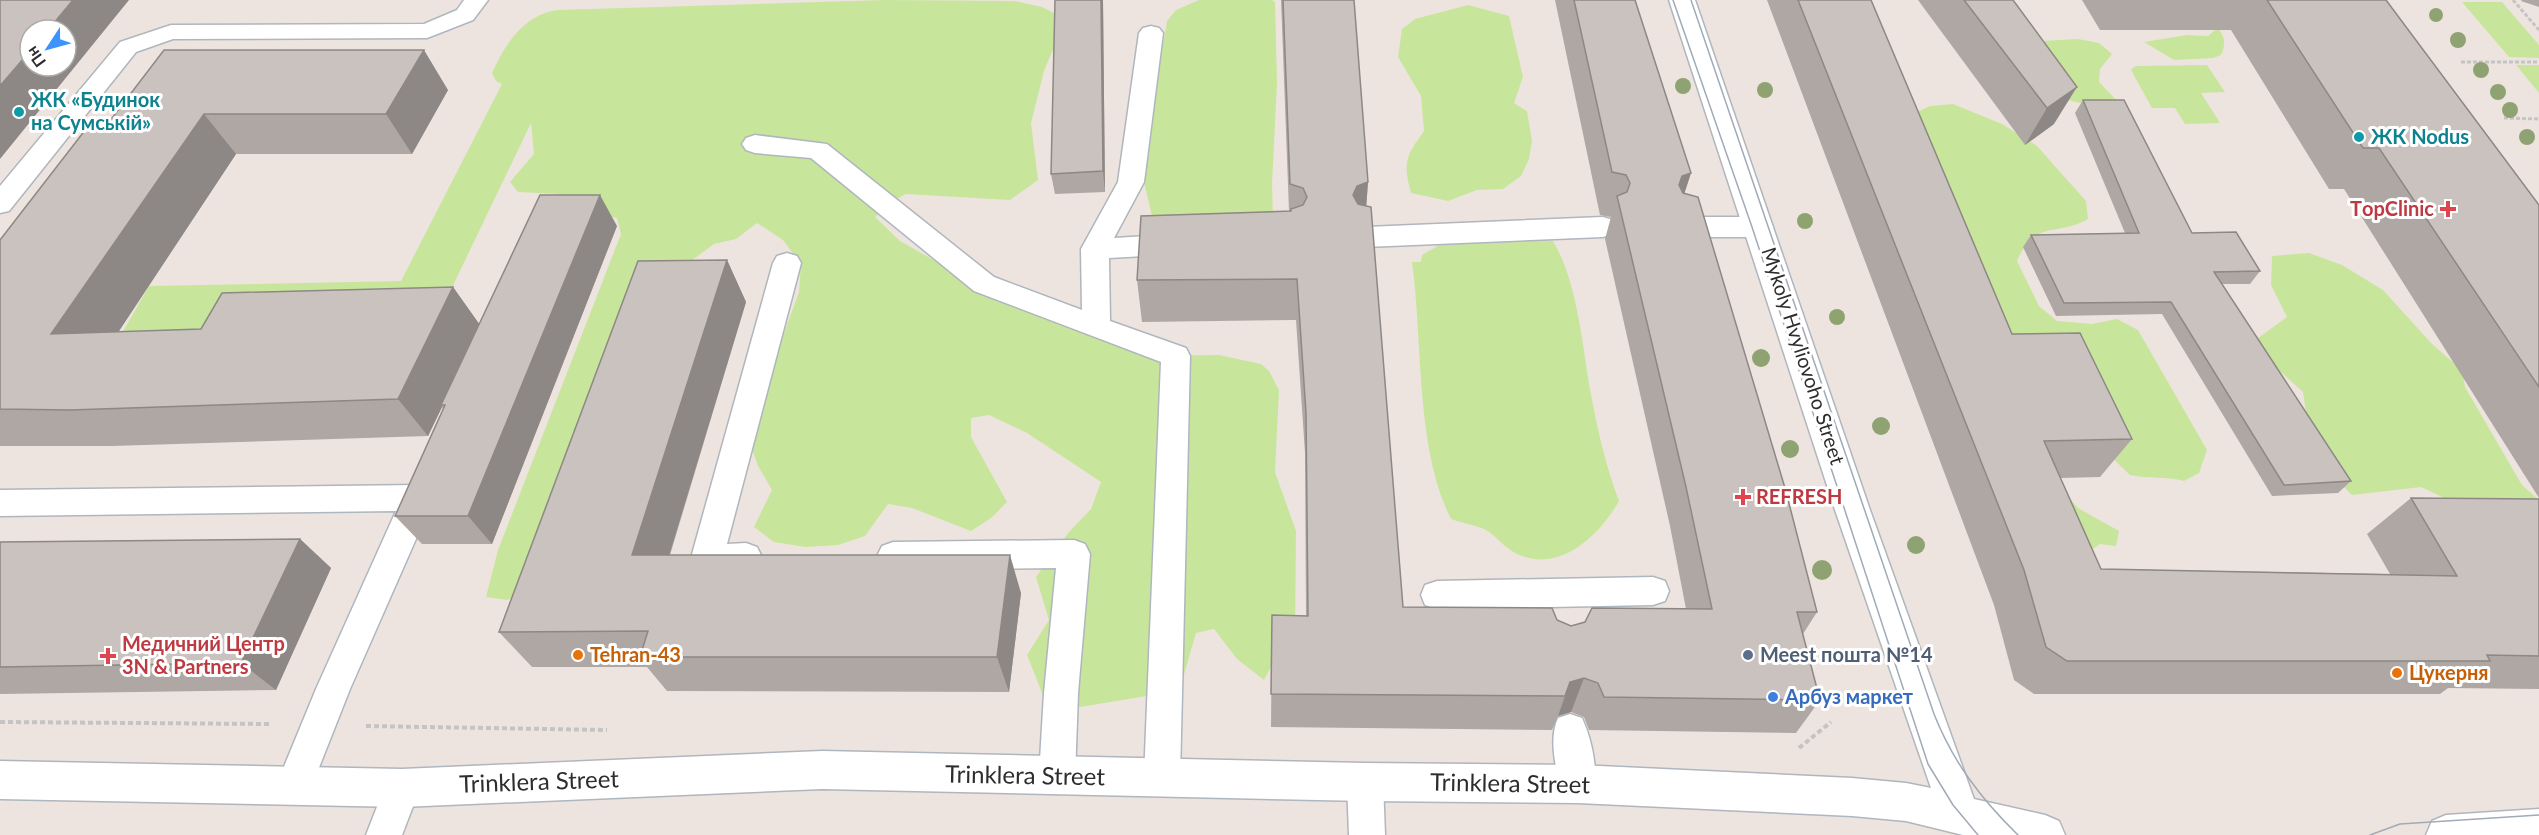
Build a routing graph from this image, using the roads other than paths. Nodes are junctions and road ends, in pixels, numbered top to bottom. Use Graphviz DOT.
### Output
graph roads {
  1 [pos="476,0"];
  2 [pos="1682,0"];
  3 [pos="1151,33"];
  4 [pos="755,144"];
  5 [pos="0,204"];
  6 [pos="1603,227"];
  7 [pos="1680,227"];
  8 [pos="1760,227"];
  9 [pos="1366,237"];
  10 [pos="1210,243"];
  11 [pos="1095,249"];
  12 [pos="787,263"];
  13 [pos="1096,327"];
  14 [pos="0,503"];
  15 [pos="861,556"];
  16 [pos="778,557"];
  17 [pos="1653,591"];
  18 [pos="1437,595"];
  19 [pos="1570,730"];
  20 [pos="1057,777"];
  21 [pos="1162,778"];
  22 [pos="0,780"];
  23 [pos="1365,782"];
  24 [pos="1578,784"];
  25 [pos="294,786"];
  26 [pos="402,788"];
  27 [pos="1960,814"];
  28 [pos="2539,829"];
  29 [pos="384,835"];
  30 [pos="1367,835"];
  31 [pos="2045,835"];
  32 [pos="2446,835"];
  1 -- 5 [label="lane"];
  2 -- 8 [label="street, Mykoly Hvyliovoho Street"];
  3 -- 11 [label="lane"];
  4 -- 13 [label="lane"];
  6 -- 9 [label="lane"];
  7 -- 8 [label="lane"];
  8 -- 27 [label="street, Mykoly Hvyliovoho Street"];
  10 -- 11 [label="lane"];
  11 -- 13 [label="lane"];
  12 -- 16 [label="lane"];
  13 -- 21 [label="lane"];
  14 -- 25 [label="lane"];
  15 -- 20 [label="lane"];
  17 -- 18 [label="lane"];
  19 -- 24 [label="lane"];
  20 -- 21 [label="street, Trinklera Street"];
  20 -- 26 [label="street, Trinklera Street"];
  21 -- 23 [label="street, Trinklera Street"];
  22 -- 25 [label="street, Trinklera Street"];
  23 -- 24 [label="street, Trinklera Street"];
  23 -- 30 [label="lane"];
  24 -- 27 [label="street, Trinklera Street"];
  25 -- 26 [label="street, Trinklera Street"];
  26 -- 29 [label="lane"];
  27 -- 31 [label="street, Trinklera Street"];
  28 -- 32 [label="street"];
}
